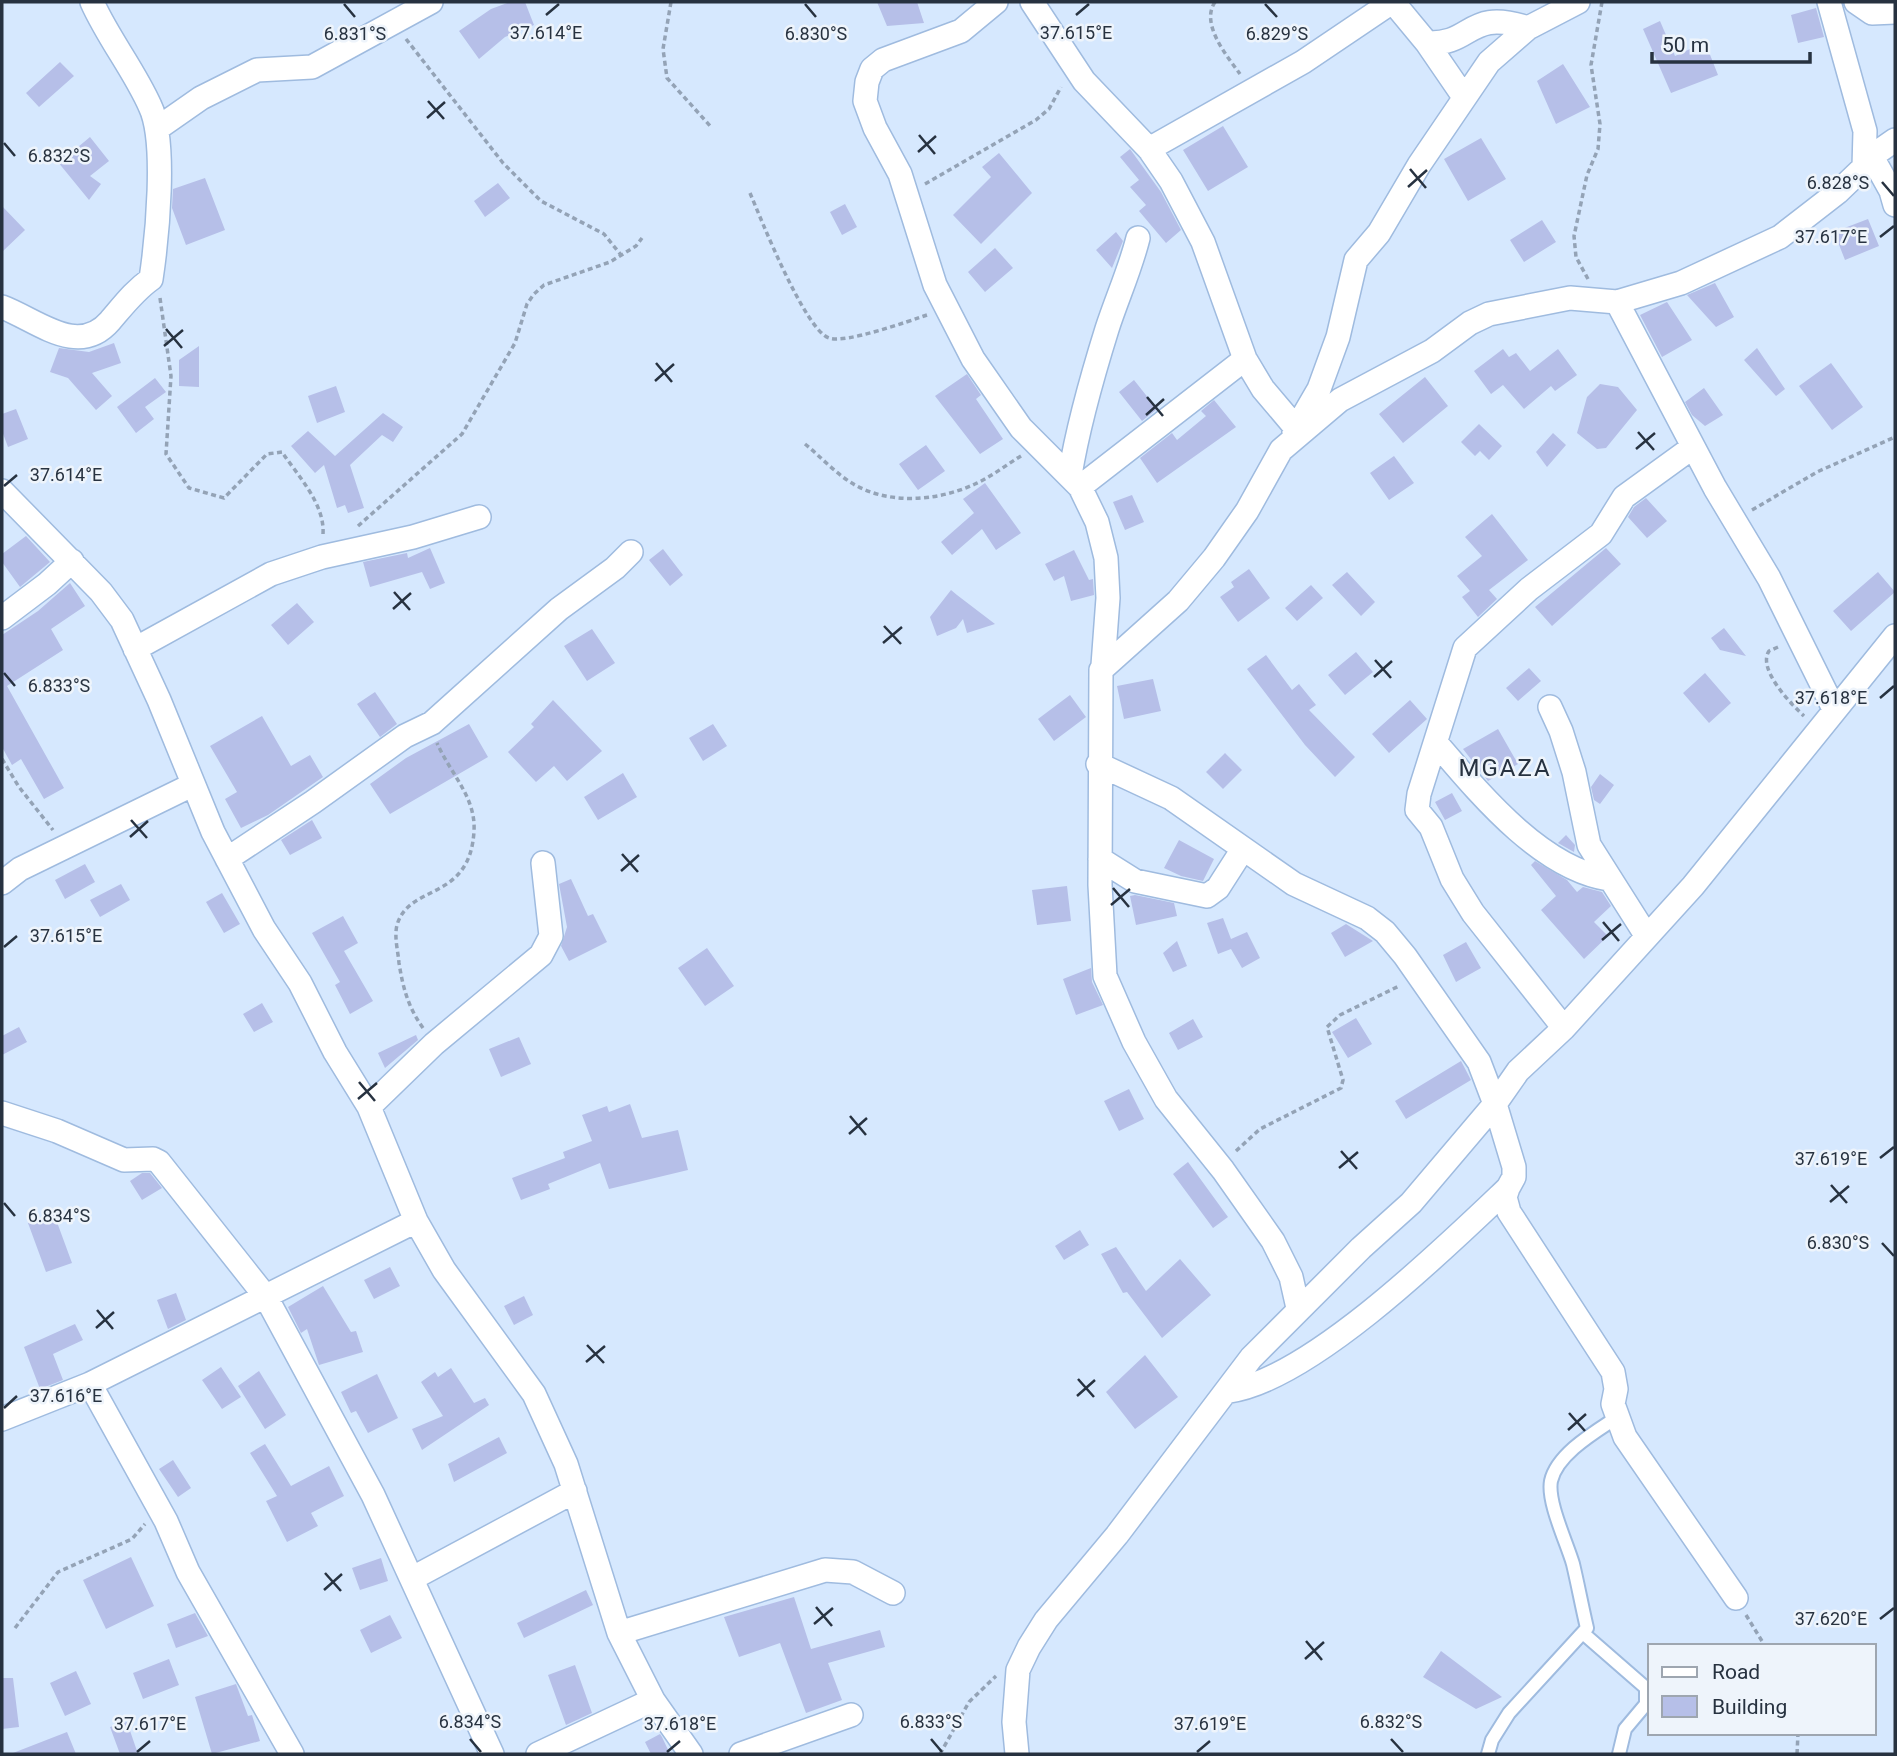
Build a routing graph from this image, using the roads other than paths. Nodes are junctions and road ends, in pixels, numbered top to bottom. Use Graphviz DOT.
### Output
graph roads {
  1 [pos="92,2"];
  2 [pos="431,2"];
  3 [pos="996,2"];
  4 [pos="1032,2"];
  5 [pos="1392,2"];
  6 [pos="1578,2"];
  7 [pos="1829,2"];
  8 [pos="1856,2"];
  9 [pos="1895,12"];
  10 [pos="1528,28"];
  11 [pos="1427,43"];
  12 [pos="1464,97"];
  13 [pos="158,128"];
  14 [pos="1895,140"];
  15 [pos="1149,149"];
  16 [pos="1869,151"];
  17 [pos="1895,205"];
  18 [pos="1138,238"];
  19 [pos="1617,302"];
  20 [pos="2,307"];
  21 [pos="1245,359"];
  22 [pos="1296,428"];
  23 [pos="1693,447"];
  24 [pos="1281,450"];
  25 [pos="1075,481"];
  26 [pos="2,491"];
  27 [pos="479,517"];
  28 [pos="631,552"];
  29 [pos="72,561"];
  30 [pos="2,618"];
  31 [pos="1895,636"];
  32 [pos="135,649"];
  33 [pos="1103,665"];
  34 [pos="1550,707"];
  35 [pos="1834,709"];
  36 [pos="1437,744"];
  37 [pos="1098,764"];
  38 [pos="192,785"];
  39 [pos="1243,849"];
  40 [pos="227,859"];
  41 [pos="1100,859"];
  42 [pos="543,863"];
  43 [pos="1609,879"];
  44 [pos="2,883"];
  45 [pos="1646,935"];
  46 [pos="1564,1028"];
  47 [pos="1495,1104"];
  48 [pos="369,1107"];
  49 [pos="2,1113"];
  50 [pos="1508,1188"];
  51 [pos="416,1221"];
  52 [pos="266,1297"];
  53 [pos="1298,1308"];
  54 [pos="90,1384"];
  55 [pos="1229,1391"];
  56 [pos="1616,1418"];
  57 [pos="2,1419"];
  58 [pos="575,1491"];
  59 [pos="413,1578"];
  60 [pos="893,1593"];
  61 [pos="1736,1598"];
  62 [pos="619,1633"];
  63 [pos="1584,1633"];
  64 [pos="653,1700"];
  65 [pos="851,1715"];
  66 [pos="292,1754"];
  67 [pos="492,1754"];
  68 [pos="538,1754"];
  69 [pos="691,1754"];
  70 [pos="741,1754"];
  71 [pos="1017,1754"];
  72 [pos="1488,1754"];
  73 [pos="1619,1754"];
  1 -- 13 [label="street"];
  2 -- 13 [label="street"];
  3 -- 25 [label="street"];
  4 -- 15 [label="street"];
  5 -- 11 [label="street"];
  5 -- 15 [label="street"];
  6 -- 10 [label="street"];
  7 -- 16 [label="street"];
  8 -- 9 [label="street"];
  10 -- 11 [label="street"];
  10 -- 12 [label="street"];
  11 -- 12 [label="street"];
  12 -- 22 [label="street"];
  13 -- 20 [label="street"];
  14 -- 16 [label="street"];
  15 -- 21 [label="street"];
  16 -- 17 [label="street"];
  16 -- 19 [label="street"];
  18 -- 25 [label="street"];
  19 -- 23 [label="street"];
  19 -- 24 [label="street"];
  21 -- 22 [label="street"];
  21 -- 25 [label="street"];
  22 -- 24 [label="street"];
  23 -- 35 [label="street"];
  23 -- 36 [label="street"];
  24 -- 33 [label="street"];
  25 -- 33 [label="street"];
  26 -- 29 [label="street"];
  27 -- 32 [label="street"];
  28 -- 40 [label="street"];
  29 -- 30 [label="street"];
  29 -- 32 [label="street"];
  31 -- 35 [label="street"];
  32 -- 38 [label="street"];
  33 -- 37 [label="street"];
  34 -- 43 [label="street"];
  35 -- 45 [label="street"];
  36 -- 43 [label="street"];
  36 -- 46 [label="street"];
  37 -- 39 [label="street"];
  37 -- 41 [label="street"];
  38 -- 40 [label="street"];
  38 -- 44 [label="street"];
  39 -- 41 [label="street"];
  39 -- 47 [label="street"];
  40 -- 48 [label="street"];
  41 -- 53 [label="street"];
  42 -- 48 [label="street"];
  43 -- 45 [label="street"];
  45 -- 46 [label="street"];
  46 -- 47 [label="street"];
  47 -- 50 [label="street"];
  47 -- 53 [label="street"];
  48 -- 51 [label="street"];
  49 -- 52 [label="street"];
  50 -- 55 [label="street"];
  50 -- 56 [label="street"];
  51 -- 52 [label="street"];
  51 -- 58 [label="street"];
  52 -- 54 [label="street"];
  52 -- 59 [label="street"];
  53 -- 55 [label="street"];
  54 -- 57 [label="street"];
  54 -- 66 [label="street"];
  55 -- 71 [label="street"];
  56 -- 61 [label="street"];
  56 -- 63 [label="lane"];
  58 -- 59 [label="street"];
  58 -- 62 [label="street"];
  59 -- 67 [label="street"];
  60 -- 62 [label="street"];
  62 -- 64 [label="street"];
  63 -- 72 [label="lane"];
  63 -- 73 [label="lane"];
  64 -- 68 [label="street"];
  64 -- 69 [label="street"];
  65 -- 70 [label="street"];
}
